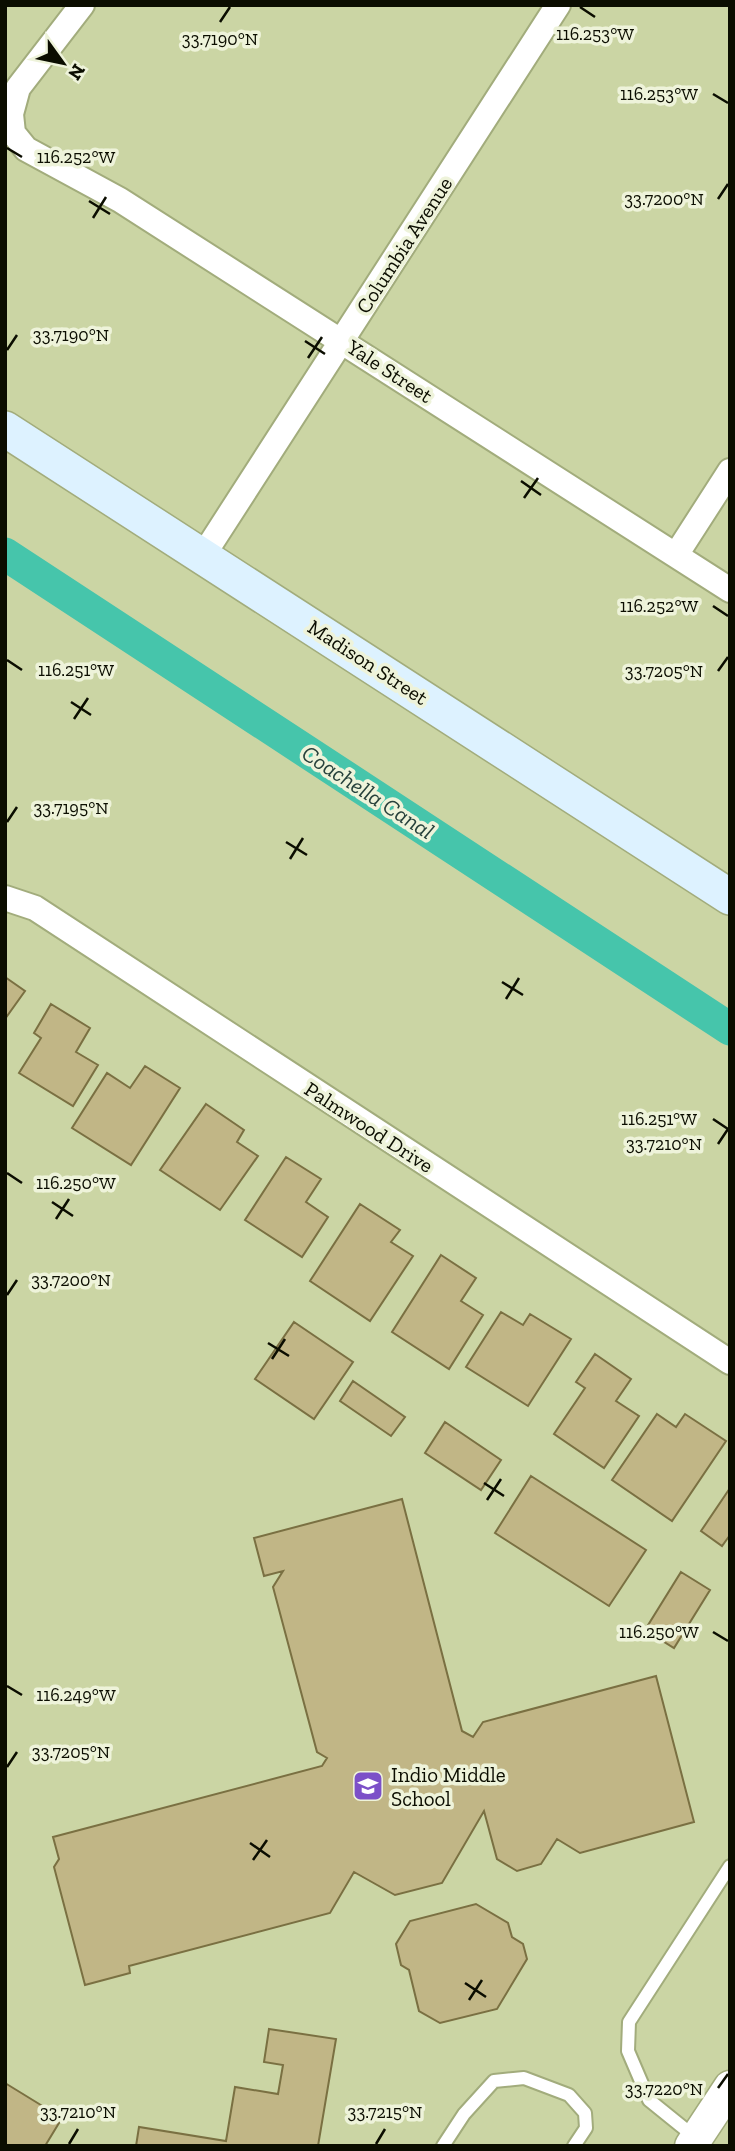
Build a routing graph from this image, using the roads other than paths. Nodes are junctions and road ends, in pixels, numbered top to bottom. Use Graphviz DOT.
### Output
graph roads {
  1 [pos="82,5"];
  2 [pos="558,5"];
  3 [pos="342,341"];
  4 [pos="5,429"];
  5 [pos="730,471"];
  6 [pos="204,554"];
  7 [pos="676,555"];
  8 [pos="730,590"];
  9 [pos="730,897"];
  10 [pos="5,898"];
  11 [pos="730,1362"];
  12 [pos="730,1867"];
  13 [pos="730,2087"];
  14 [pos="694,2142"];
  15 [pos="443,2146"];
  16 [pos="574,2146"];
  1 -- 3 [label="street, Yale Street"];
  2 -- 3 [label="street, Columbia Avenue"];
  3 -- 6 [label="street, Columbia Avenue"];
  3 -- 7 [label="street, Yale Street"];
  4 -- 6 [label="main road, Madison Street"];
  5 -- 7 [label="street"];
  6 -- 9 [label="main road, Madison Street"];
  7 -- 8 [label="street, Yale Street"];
  10 -- 11 [label="street, Palmwood Drive"];
  12 -- 14 [label="lane"];
  13 -- 14 [label="street"];
  15 -- 16 [label="lane"];
}
